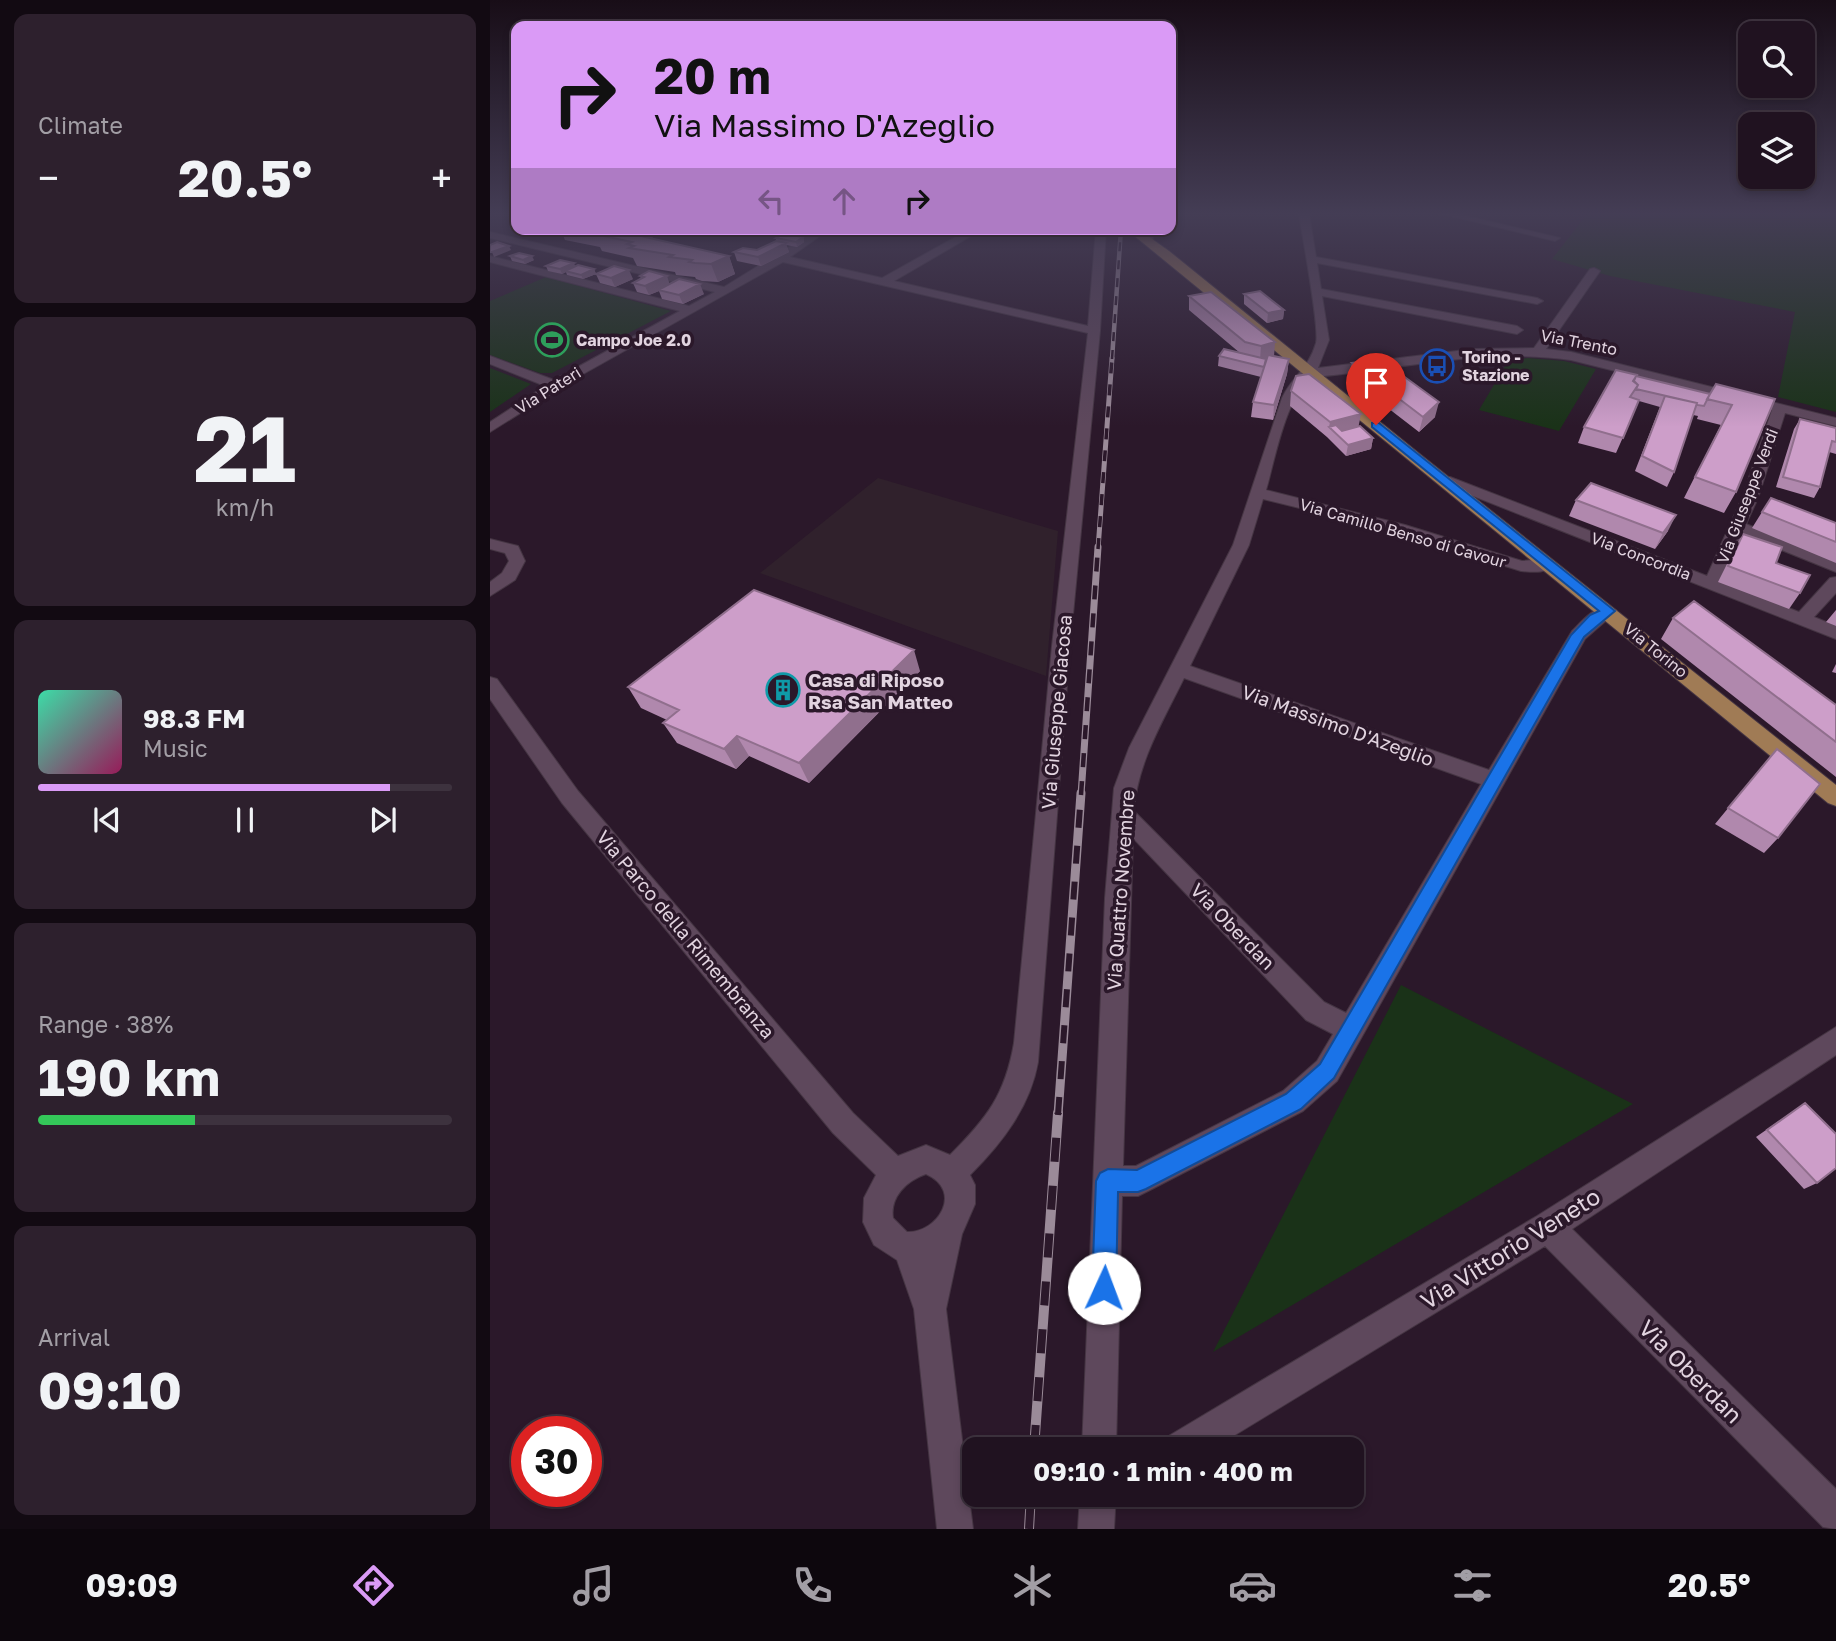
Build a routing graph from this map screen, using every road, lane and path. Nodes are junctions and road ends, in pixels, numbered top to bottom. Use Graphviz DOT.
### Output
graph roads {
  1 [pos="588,284"];
  2 [pos="699,284"];
  3 [pos="733,284"];
  4 [pos="894,284"];
  5 [pos="1097,284"];
  6 [pos="1206,284"];
  7 [pos="1315,284"];
  8 [pos="1447,284"];
  9 [pos="1585,284"];
  10 [pos="723,290"];
  11 [pos="1316,291"];
  12 [pos="1537,301"];
  13 [pos="687,310"];
  14 [pos="1517,330"];
  15 [pos="1094,331"];
  16 [pos="1321,344"];
  17 [pos="1538,351"];
  18 [pos="490,360"];
  19 [pos="1368,367"];
  20 [pos="1310,373"];
  21 [pos="555,385"];
  22 [pos="1780,408"];
  23 [pos="1836,422"];
  24 [pos="490,428"];
  25 [pos="1445,480"];
  26 [pos="1258,493"];
  27 [pos="1516,508"];
  28 [pos="1496,521"];
  29 [pos="1739,527"];
  30 [pos="490,544"];
  31 [pos="1547,564"];
  32 [pos="1836,567"];
  33 [pos="1836,582"];
  34 [pos="1712,583"];
  35 [pos="490,590"];
  36 [pos="1608,611"];
  37 [pos="1802,619"];
  38 [pos="1836,633"];
  39 [pos="1181,670"];
  40 [pos="490,684"];
  41 [pos="1495,781"];
  42 [pos="1836,797"];
  43 [pos="1122,813"];
  44 [pos="1352,1030"];
  45 [pos="1836,1040"];
  46 [pos="953,1172"];
  47 [pos="895,1173"];
  48 [pos="1108,1181"];
  49 [pos="1548,1227"];
  50 [pos="947,1231"];
  51 [pos="908,1248"];
  52 [pos="930,1309"];
  53 [pos="1099,1437"];
  54 [pos="1199,1437"];
  55 [pos="1097,1507"];
  56 [pos="1836,1514"];
  57 [pos="955,1529"];
  58 [pos="1096,1529"];
  1 -- 13 [label="street"];
  2 -- 10 [label="street"];
  3 -- 10 [label="street, Via Pateri"];
  4 -- 15 [label="street"];
  5 -- 15 [label="street, Via Giuseppe Giacosa"];
  6 -- 20 [label="main road, Via Torino"];
  7 -- 11 [label="street"];
  8 -- 12 [label="street"];
  9 -- 17 [label="street"];
  10 -- 13 [label="street, Via Pateri"];
  11 -- 14 [label="street"];
  11 -- 16 [label="street"];
  13 -- 21 [label="street, Via Pateri"];
  15 -- 46 [label="street, Via Giuseppe Giacosa"];
  16 -- 19 [label="street"];
  16 -- 20 [label="street"];
  17 -- 19 [label="street, Via Trento"];
  17 -- 22 [label="street, Via Trento"];
  18 -- 21 [label="street"];
  19 -- 20 [label="street, Via Trento"];
  20 -- 25 [label="main road, Via Torino"];
  20 -- 26 [label="street, Via Quattro Novembre"];
  21 -- 24 [label="street, Via Pateri"];
  22 -- 23 [label="street, Via Trento"];
  22 -- 29 [label="street, Via Giuseppe Verdi"];
  25 -- 27 [label="street, Via Concordia"];
  25 -- 28 [label="main road, Via Torino"];
  26 -- 31 [label="street, Via Camillo Benso di Cavour"];
  26 -- 39 [label="street, Via Quattro Novembre"];
  27 -- 28 [label="street"];
  27 -- 34 [label="street, Via Concordia"];
  28 -- 31 [label="main road, Via Torino"];
  29 -- 32 [label="street"];
  29 -- 34 [label="street, Via Giuseppe Verdi"];
  30 -- 35 [label="street"];
  31 -- 36 [label="main road, Via Torino"];
  33 -- 37 [label="street"];
  34 -- 37 [label="street, Via Concordia"];
  36 -- 41 [label="street"];
  36 -- 42 [label="main road, Via Torino"];
  37 -- 38 [label="street, Via Concordia"];
  39 -- 41 [label="street, Via Massimo D'Azeglio"];
  39 -- 43 [label="street, Via Quattro Novembre"];
  40 -- 47 [label="street, Via Parco della Rimembranza"];
  41 -- 44 [label="street"];
  43 -- 44 [label="street, Via Oberdan"];
  43 -- 48 [label="street, Via Quattro Novembre"];
  44 -- 48 [label="street"];
  45 -- 49 [label="street, Via Vittorio Veneto"];
  46 -- 47 [label="street"];
  46 -- 50 [label="street"];
  47 -- 51 [label="street"];
  48 -- 53 [label="street, Via Quattro Novembre"];
  49 -- 54 [label="street, Via Vittorio Veneto"];
  49 -- 56 [label="street, Via Oberdan"];
  50 -- 51 [label="street"];
  50 -- 52 [label="street"];
  51 -- 52 [label="street"];
  52 -- 57 [label="street"];
  55 -- 58 [label="street"];
}
